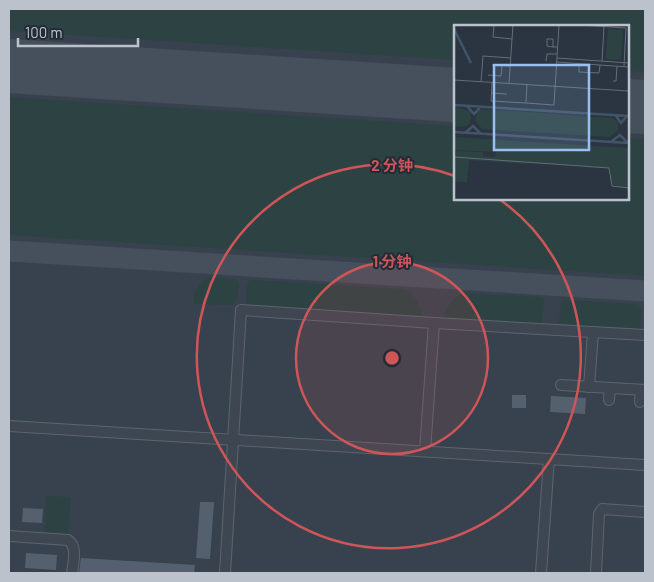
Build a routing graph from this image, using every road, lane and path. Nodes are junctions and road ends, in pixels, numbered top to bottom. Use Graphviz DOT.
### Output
graph roads {
  1 [pos="434,323"];
  2 [pos="593,332"];
  3 [pos="645,335"];
  4 [pos="561,385"];
  5 [pos="589,387"];
  6 [pos="610,388"];
  7 [pos="643,390"];
  8 [pos="610,400"];
  9 [pos="640,402"];
  10 [pos="9,426"];
  11 [pos="233,440"];
  12 [pos="426,451"];
  13 [pos="549,459"];
  14 [pos="645,465"];
  15 [pos="645,512"];
  16 [pos="9,536"];
  17 [pos="72,573"];
  18 [pos="225,573"];
  19 [pos="541,573"];
  20 [pos="596,573"];
  1 -- 2 [label="lane"];
  1 -- 11 [label="lane"];
  1 -- 12 [label="lane"];
  2 -- 3 [label="lane"];
  2 -- 5 [label="lane"];
  4 -- 5 [label="lane"];
  5 -- 6 [label="lane"];
  6 -- 7 [label="lane"];
  6 -- 8 [label="lane"];
  7 -- 9 [label="lane"];
  10 -- 11 [label="lane"];
  11 -- 12 [label="lane"];
  11 -- 18 [label="lane"];
  12 -- 13 [label="lane"];
  13 -- 14 [label="lane"];
  13 -- 19 [label="lane"];
  15 -- 20 [label="lane"];
  16 -- 17 [label="lane"];
}
